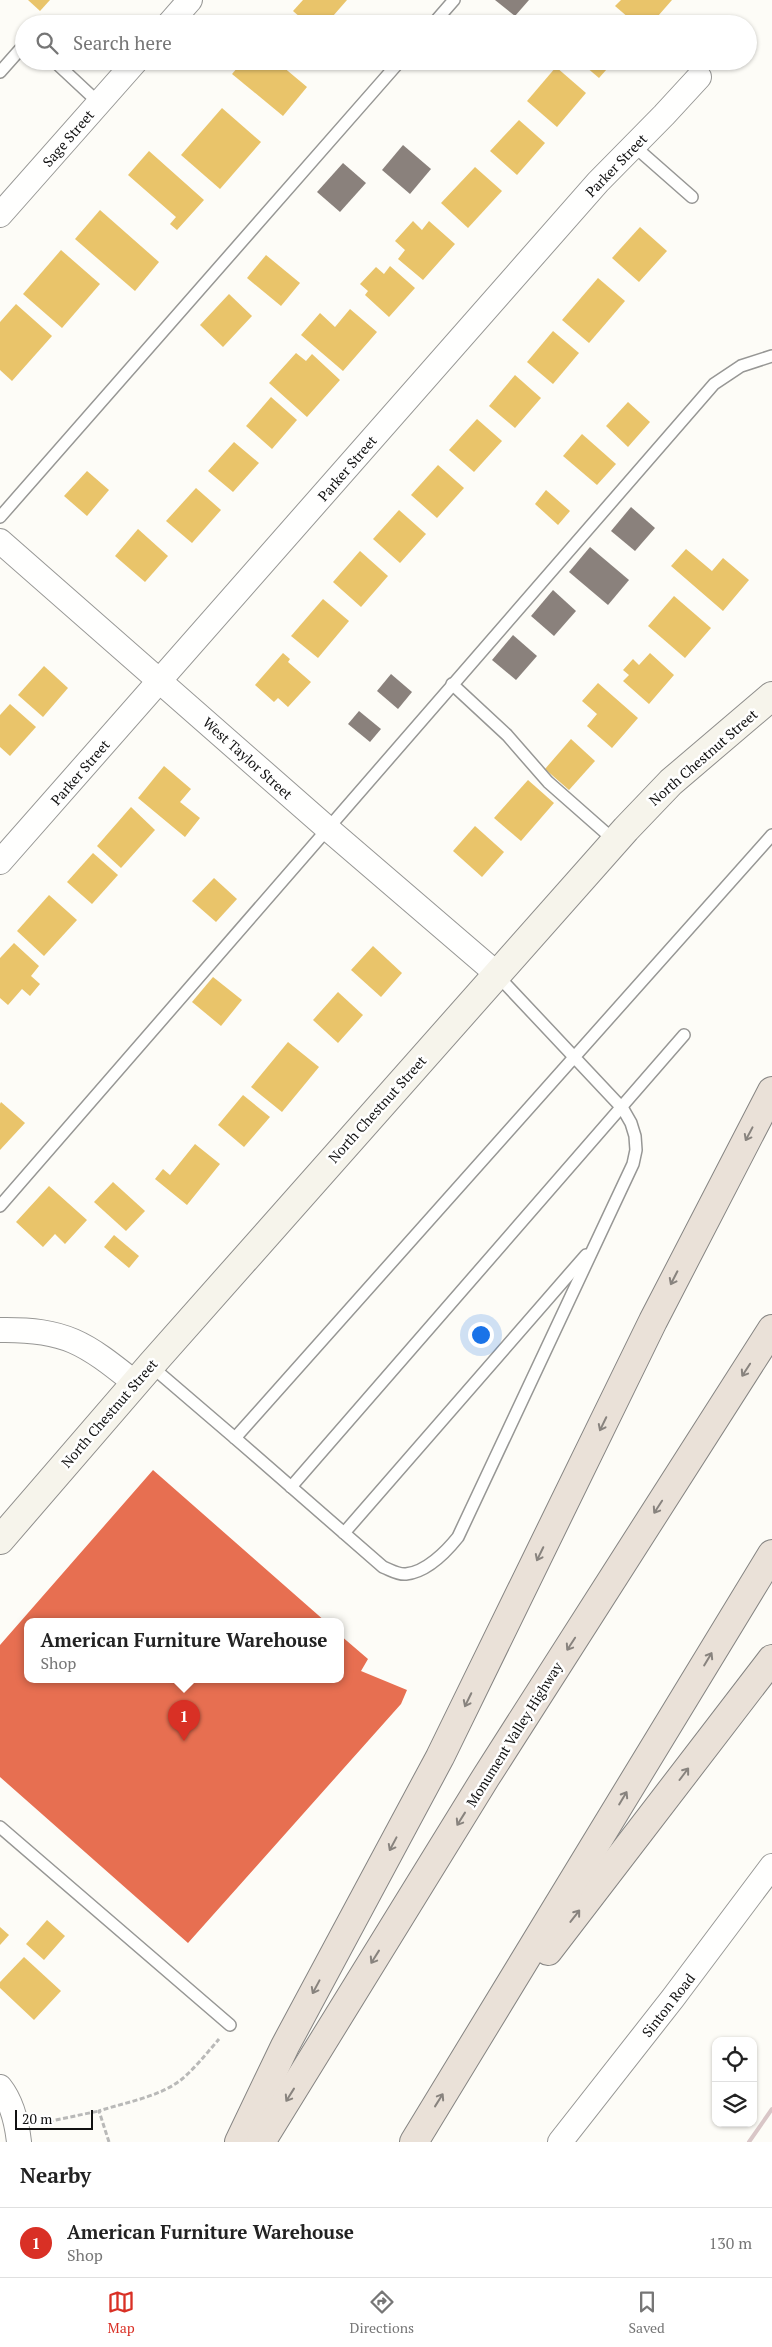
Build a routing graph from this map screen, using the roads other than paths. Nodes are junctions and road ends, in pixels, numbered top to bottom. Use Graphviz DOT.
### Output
graph roads {
  1 [pos="190,0"];
  2 [pos="454,0"];
  3 [pos="177,15"];
  4 [pos="441,15"];
  5 [pos="15,55"];
  6 [pos="64,70"];
  7 [pos="128,70"];
  8 [pos="392,70"];
  9 [pos="0,72"];
  10 [pos="699,77"];
  11 [pos="99,103"];
  12 [pos="634,146"];
  13 [pos="692,197"];
  14 [pos="0,215"];
  15 [pos="772,356"];
  16 [pos="0,517"];
  17 [pos="0,541"];
  18 [pos="160,681"];
  19 [pos="452,684"];
  20 [pos="771,698"];
  21 [pos="326,828"];
  22 [pos="772,835"];
  23 [pos="615,841"];
  24 [pos="0,862"];
  25 [pos="496,974"];
  26 [pos="684,1036"];
  27 [pos="575,1057"];
  28 [pos="772,1091"];
  29 [pos="621,1108"];
  30 [pos="0,1206"];
  31 [pos="595,1244"];
  32 [pos="772,1329"];
  33 [pos="0,1330"];
  34 [pos="143,1374"];
  35 [pos="234,1438"];
  36 [pos="291,1487"];
  37 [pos="344,1533"];
  38 [pos="0,1540"];
  39 [pos="772,1554"];
  40 [pos="772,1659"];
  41 [pos="0,1827"];
  42 [pos="772,1866"];
  43 [pos="230,2025"];
  44 [pos="470,2051"];
  45 [pos="0,2087"];
  46 [pos="18,2135"];
  47 [pos="239,2142"];
  48 [pos="261,2142"];
  49 [pos="414,2142"];
  50 [pos="560,2142"];
  1 -- 3 [label="street"];
  2 -- 4 [label="lane"];
  5 -- 9 [label="lane"];
  6 -- 11 [label="lane"];
  7 -- 11 [label="street, Sage Street"];
  8 -- 16 [label="lane"];
  10 -- 12 [label="street, Parker Street"];
  11 -- 14 [label="street, Sage Street"];
  12 -- 13 [label="lane"];
  12 -- 18 [label="street, Parker Street"];
  15 -- 19 [label="lane"];
  17 -- 18 [label="street, West Taylor Street"];
  18 -- 21 [label="street, West Taylor Street"];
  18 -- 24 [label="street, Parker Street"];
  19 -- 21 [label="lane"];
  19 -- 23 [label="lane"];
  20 -- 23 [label="main road, North Chestnut Street"];
  21 -- 25 [label="street, West Taylor Street"];
  21 -- 30 [label="lane"];
  22 -- 27 [label="lane"];
  23 -- 25 [label="main road, North Chestnut Street"];
  25 -- 27 [label="lane"];
  25 -- 34 [label="main road, North Chestnut Street"];
  26 -- 29 [label="lane"];
  27 -- 29 [label="lane"];
  27 -- 35 [label="lane"];
  28 -- 47 [label="highway, one-way"];
  29 -- 31 [label="lane"];
  29 -- 36 [label="lane"];
  31 -- 37 [label="lane"];
  31 -- 37 [label="lane"];
  32 -- 48 [label="highway, Monument Valley Highway, one-way"];
  33 -- 34 [label="street"];
  34 -- 35 [label="lane"];
  34 -- 38 [label="main road, North Chestnut Street"];
  35 -- 36 [label="lane"];
  36 -- 37 [label="lane"];
  44 -- 39 [label="highway, one-way"];
  44 -- 40 [label="highway, one-way"];
  41 -- 43 [label="lane"];
  42 -- 50 [label="street, Sinton Road"];
  49 -- 44 [label="highway, one-way"];
  45 -- 46 [label="street"];
}
